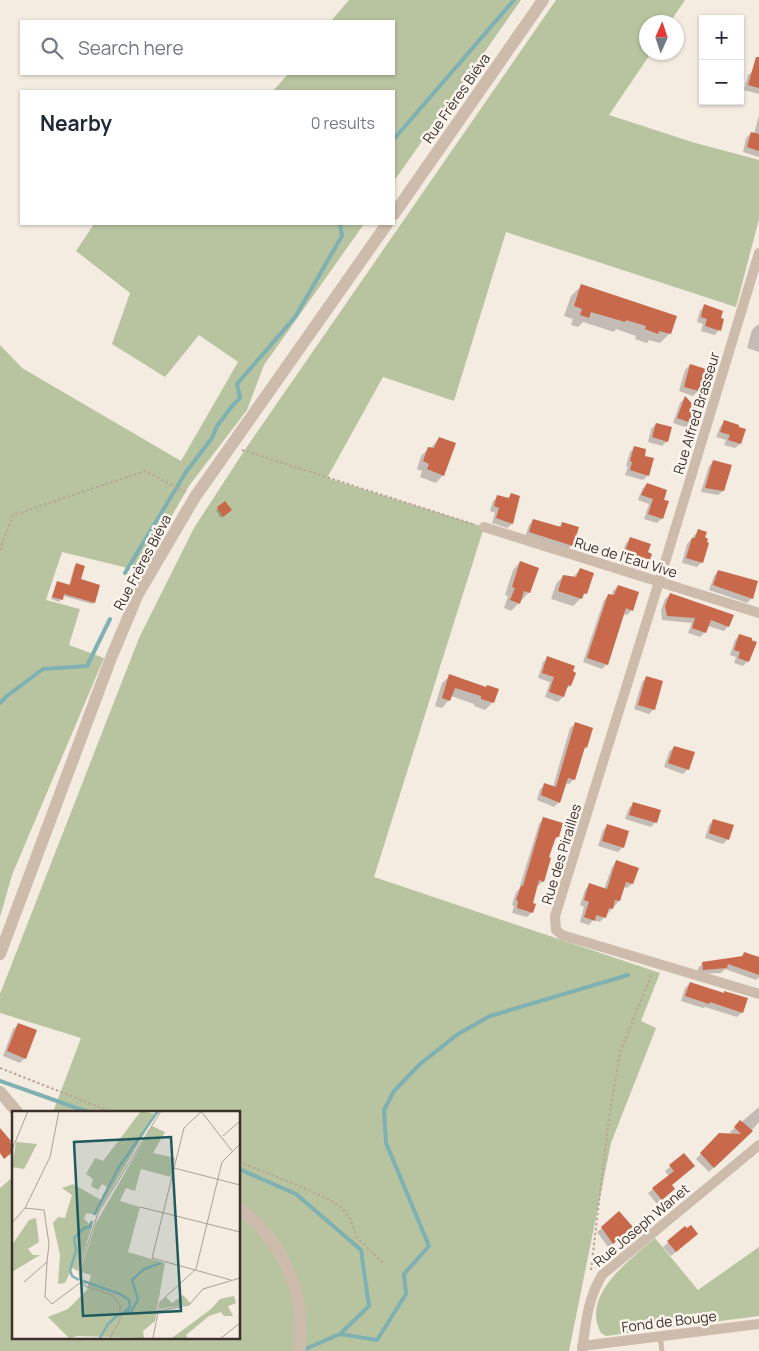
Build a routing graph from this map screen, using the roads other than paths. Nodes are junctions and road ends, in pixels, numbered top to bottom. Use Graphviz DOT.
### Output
graph roads {
  1 [pos="543,0"];
  2 [pos="395,213"];
  3 [pos="386,225"];
  4 [pos="759,252"];
  5 [pos="484,527"];
  6 [pos="659,582"];
  7 [pos="759,613"];
  8 [pos="0,954"];
  9 [pos="759,994"];
  10 [pos="0,1092"];
  11 [pos="16,1111"];
  12 [pos="759,1145"];
  13 [pos="240,1209"];
  14 [pos="759,1324"];
  15 [pos="660,1336"];
  16 [pos="300,1349"];
  17 [pos="582,1349"];
  18 [pos="662,1351"];
  1 -- 2 [label="street, Rue Frères Biéva"];
  3 -- 8 [label="street, Rue Frères Biéva"];
  4 -- 6 [label="street, Rue Alfred Brasseur"];
  5 -- 6 [label="street, Rue de l'Eau Vive"];
  6 -- 7 [label="street, Rue de l'Eau Vive"];
  6 -- 9 [label="street, Rue des Pirailles"];
  10 -- 11 [label="street"];
  12 -- 17 [label="street, Rue Joseph Wanet"];
  13 -- 16 [label="street"];
  14 -- 15 [label="street, Fond de Bouge"];
  15 -- 17 [label="street, Fond de Bouge"];
  15 -- 18 [label="lane"];
}
